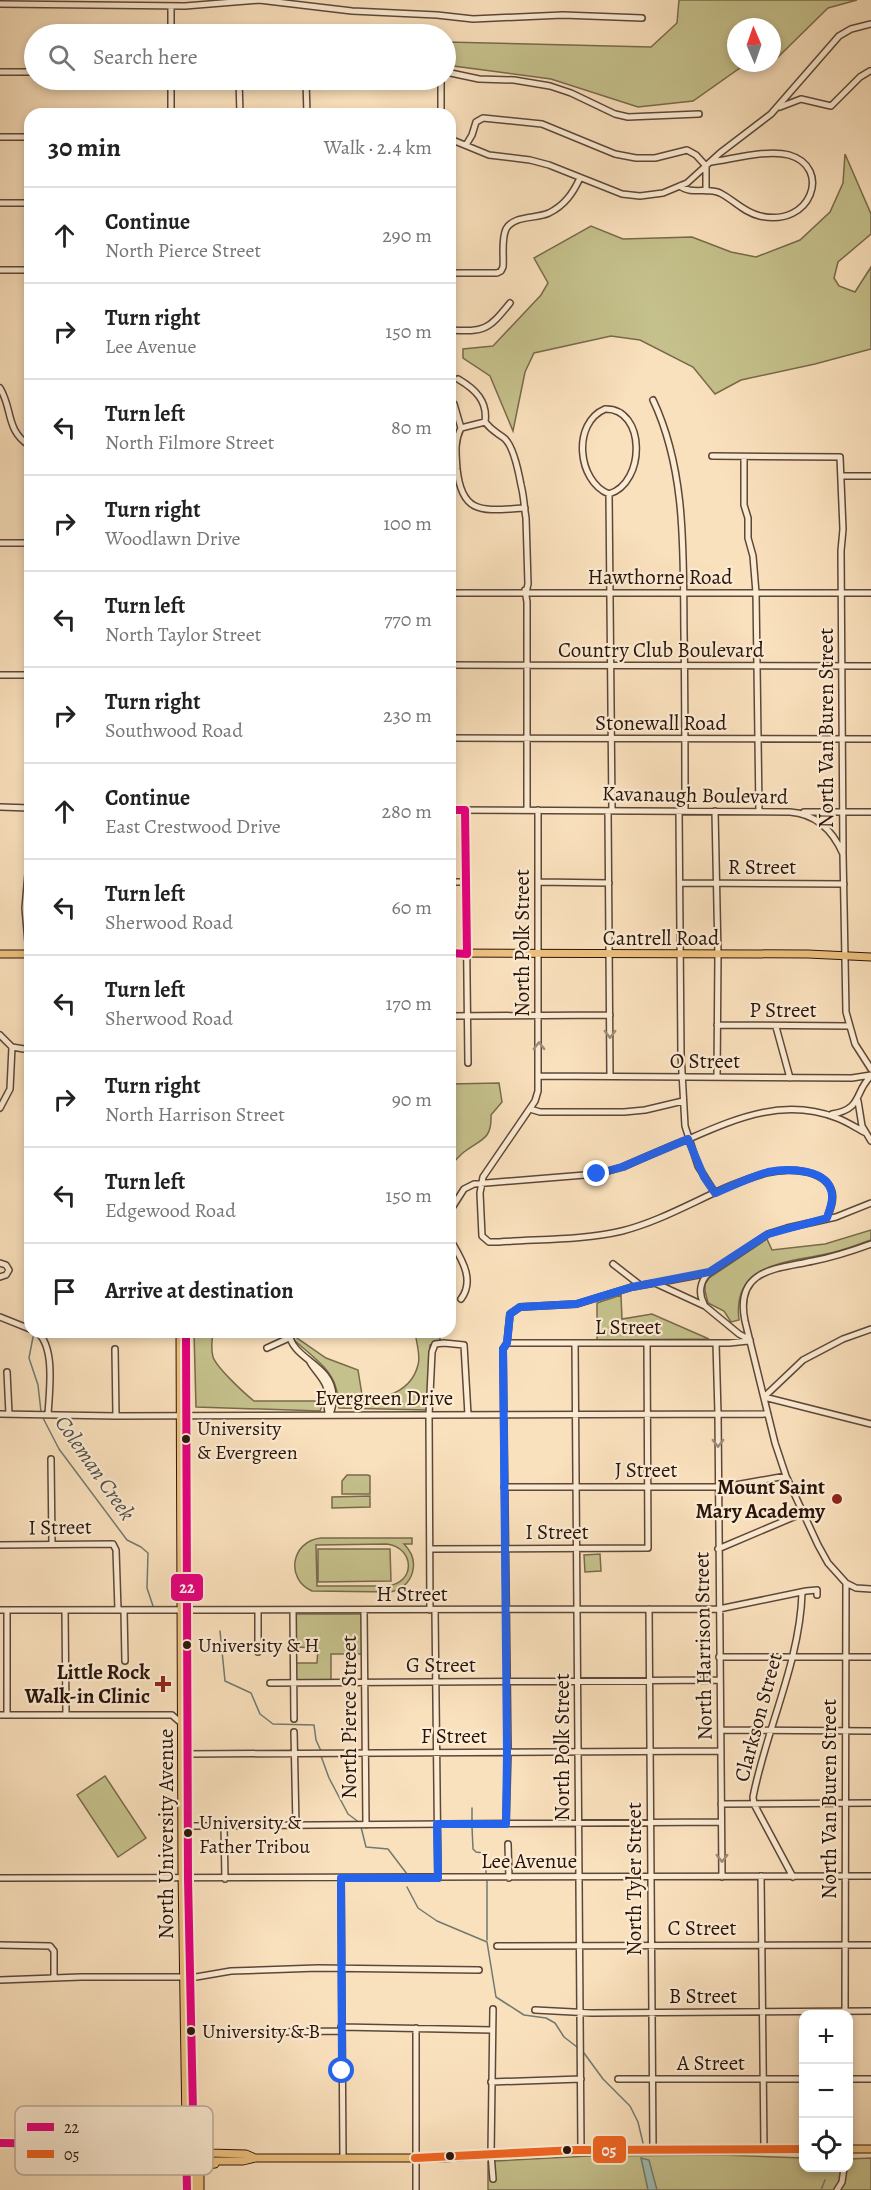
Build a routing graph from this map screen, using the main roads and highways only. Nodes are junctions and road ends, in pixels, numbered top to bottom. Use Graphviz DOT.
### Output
graph roads {
  1 [pos="456,953"];
  2 [pos="0,954"];
  3 [pos="24,954"];
  4 [pos="871,957"];
  5 [pos="180,1338"];
  6 [pos="186,1338"];
  7 [pos="184,1415"];
  8 [pos="184,1611"];
  9 [pos="185,1879"];
  10 [pos="189,2106"];
  11 [pos="0,2144"];
  12 [pos="15,2144"];
  13 [pos="799,2149"];
  14 [pos="853,2149"];
  15 [pos="871,2149"];
  16 [pos="213,2153"];
  17 [pos="255,2157"];
  18 [pos="213,2161"];
  19 [pos="243,2161"];
  20 [pos="213,2164"];
  21 [pos="192,2175"];
  22 [pos="200,2175"];
  23 [pos="187,2177"];
  24 [pos="187,2190"];
  25 [pos="194,2190"];
  26 [pos="201,2190"];
  1 -- 4 [label="main road, Cantrell Road"];
  2 -- 3 [label="main road"];
  5 -- 7 [label="main road, North University Avenue"];
  6 -- 7 [label="main road, North University Avenue"];
  7 -- 8 [label="main road, North University Avenue"];
  8 -- 9 [label="main road, North University Avenue"];
  8 -- 9 [label="main road, North University Avenue"];
  9 -- 10 [label="main road, North University Avenue"];
  11 -- 12 [label="main road"];
  13 -- 17 [label="main road"];
  14 -- 15 [label="main road"];
  16 -- 17 [label="main road"];
  17 -- 19 [label="main road"];
  18 -- 19 [label="main road"];
  19 -- 20 [label="main road"];
  21 -- 25 [label="main road"];
  22 -- 26 [label="main road"];
  23 -- 24 [label="main road"];
}
